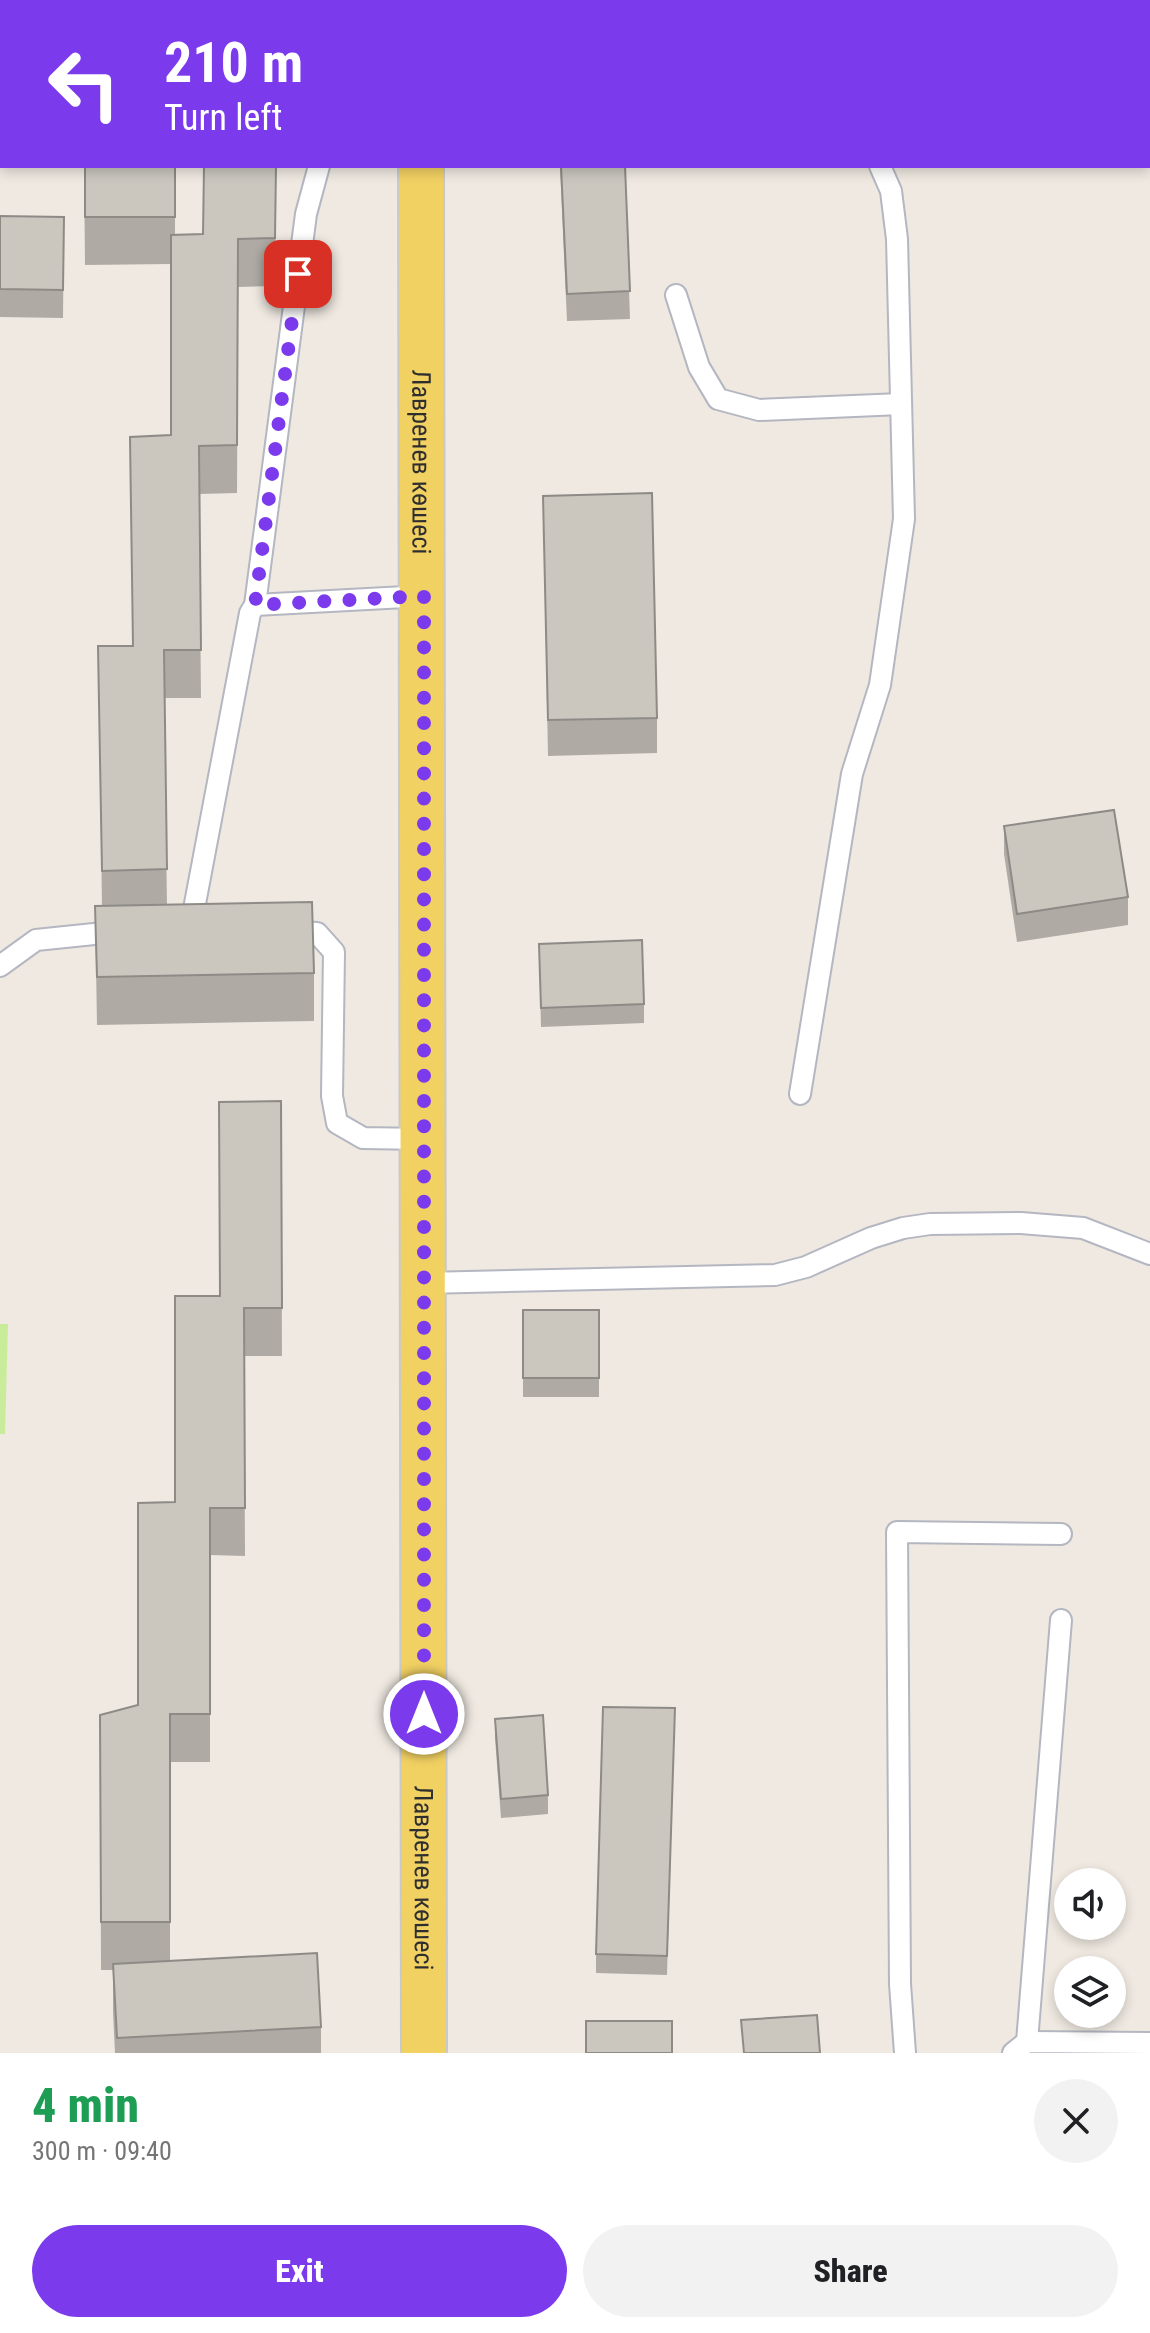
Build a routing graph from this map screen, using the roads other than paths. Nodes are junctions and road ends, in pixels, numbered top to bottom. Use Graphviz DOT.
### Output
graph roads {
  1 [pos="318,168"];
  2 [pos="421,168"];
  3 [pos="881,168"];
  4 [pos="676,295"];
  5 [pos="901,404"];
  6 [pos="424,596"];
  7 [pos="255,605"];
  8 [pos="273,929"];
  9 [pos="217,930"];
  10 [pos="148,931"];
  11 [pos="0,966"];
  12 [pos="800,1094"];
  13 [pos="424,1139"];
  14 [pos="1150,1254"];
  15 [pos="424,1283"];
  16 [pos="1061,1534"];
  17 [pos="1061,1620"];
  18 [pos="1150,2043"];
  19 [pos="1020,2047"];
  20 [pos="424,2053"];
  21 [pos="905,2053"];
  1 -- 7 [label="lane"];
  2 -- 6 [label="main road, Лавренев көшесі"];
  3 -- 5 [label="lane"];
  4 -- 5 [label="lane"];
  5 -- 12 [label="lane"];
  6 -- 7 [label="lane"];
  6 -- 13 [label="main road, Лавренев көшесі"];
  7 -- 9 [label="lane"];
  8 -- 13 [label="lane"];
  10 -- 11 [label="lane"];
  13 -- 15 [label="main road, Лавренев көшесі"];
  14 -- 15 [label="lane"];
  15 -- 20 [label="main road, Лавренев көшесі"];
  16 -- 21 [label="lane"];
  17 -- 19 [label="lane"];
  18 -- 19 [label="lane"];
}
